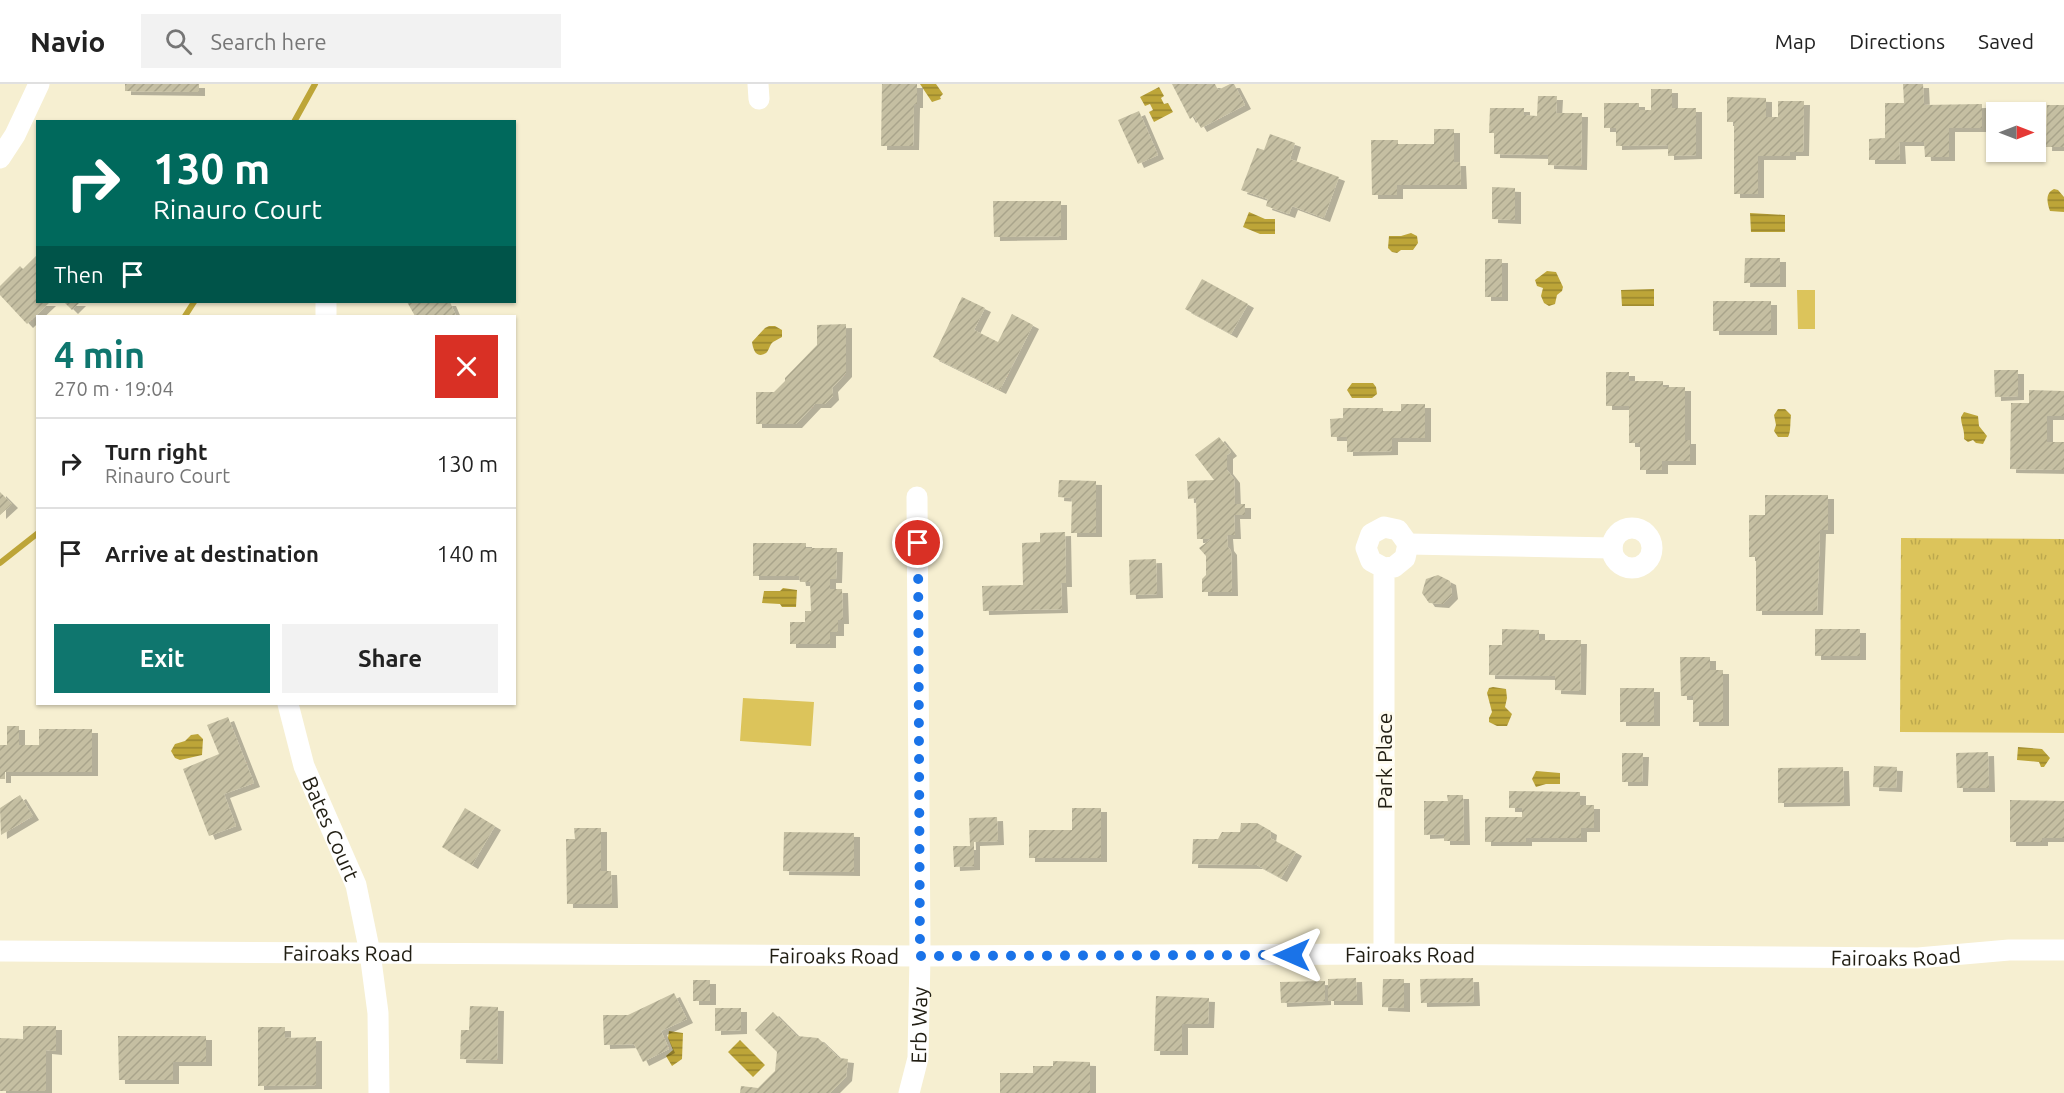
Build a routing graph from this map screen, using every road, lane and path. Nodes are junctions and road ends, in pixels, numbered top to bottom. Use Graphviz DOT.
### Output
graph roads {
  1 [pos="39,84"];
  2 [pos="0,158"];
  3 [pos="917,497"];
  4 [pos="1408,544"];
  5 [pos="1612,549"];
  6 [pos="1384,568"];
  7 [pos="288,705"];
  8 [pos="0,951"];
  9 [pos="2064,951"];
  10 [pos="370,953"];
  11 [pos="1384,954"];
  12 [pos="920,956"];
  13 [pos="379,1093"];
  14 [pos="909,1093"];
  1 -- 2 [label="street"];
  3 -- 12 [label="street, Erb Way"];
  4 -- 5 [label="street"];
  4 -- 6 [label="street"];
  4 -- 6 [label="street"];
  6 -- 11 [label="street, Park Place"];
  7 -- 10 [label="street, Bates Court"];
  8 -- 10 [label="street, Fairoaks Road"];
  9 -- 11 [label="street, Fairoaks Road"];
  10 -- 12 [label="street, Fairoaks Road"];
  10 -- 13 [label="street, Bates Court"];
  11 -- 12 [label="street, Fairoaks Road"];
  12 -- 14 [label="street, Erb Way"];
}
